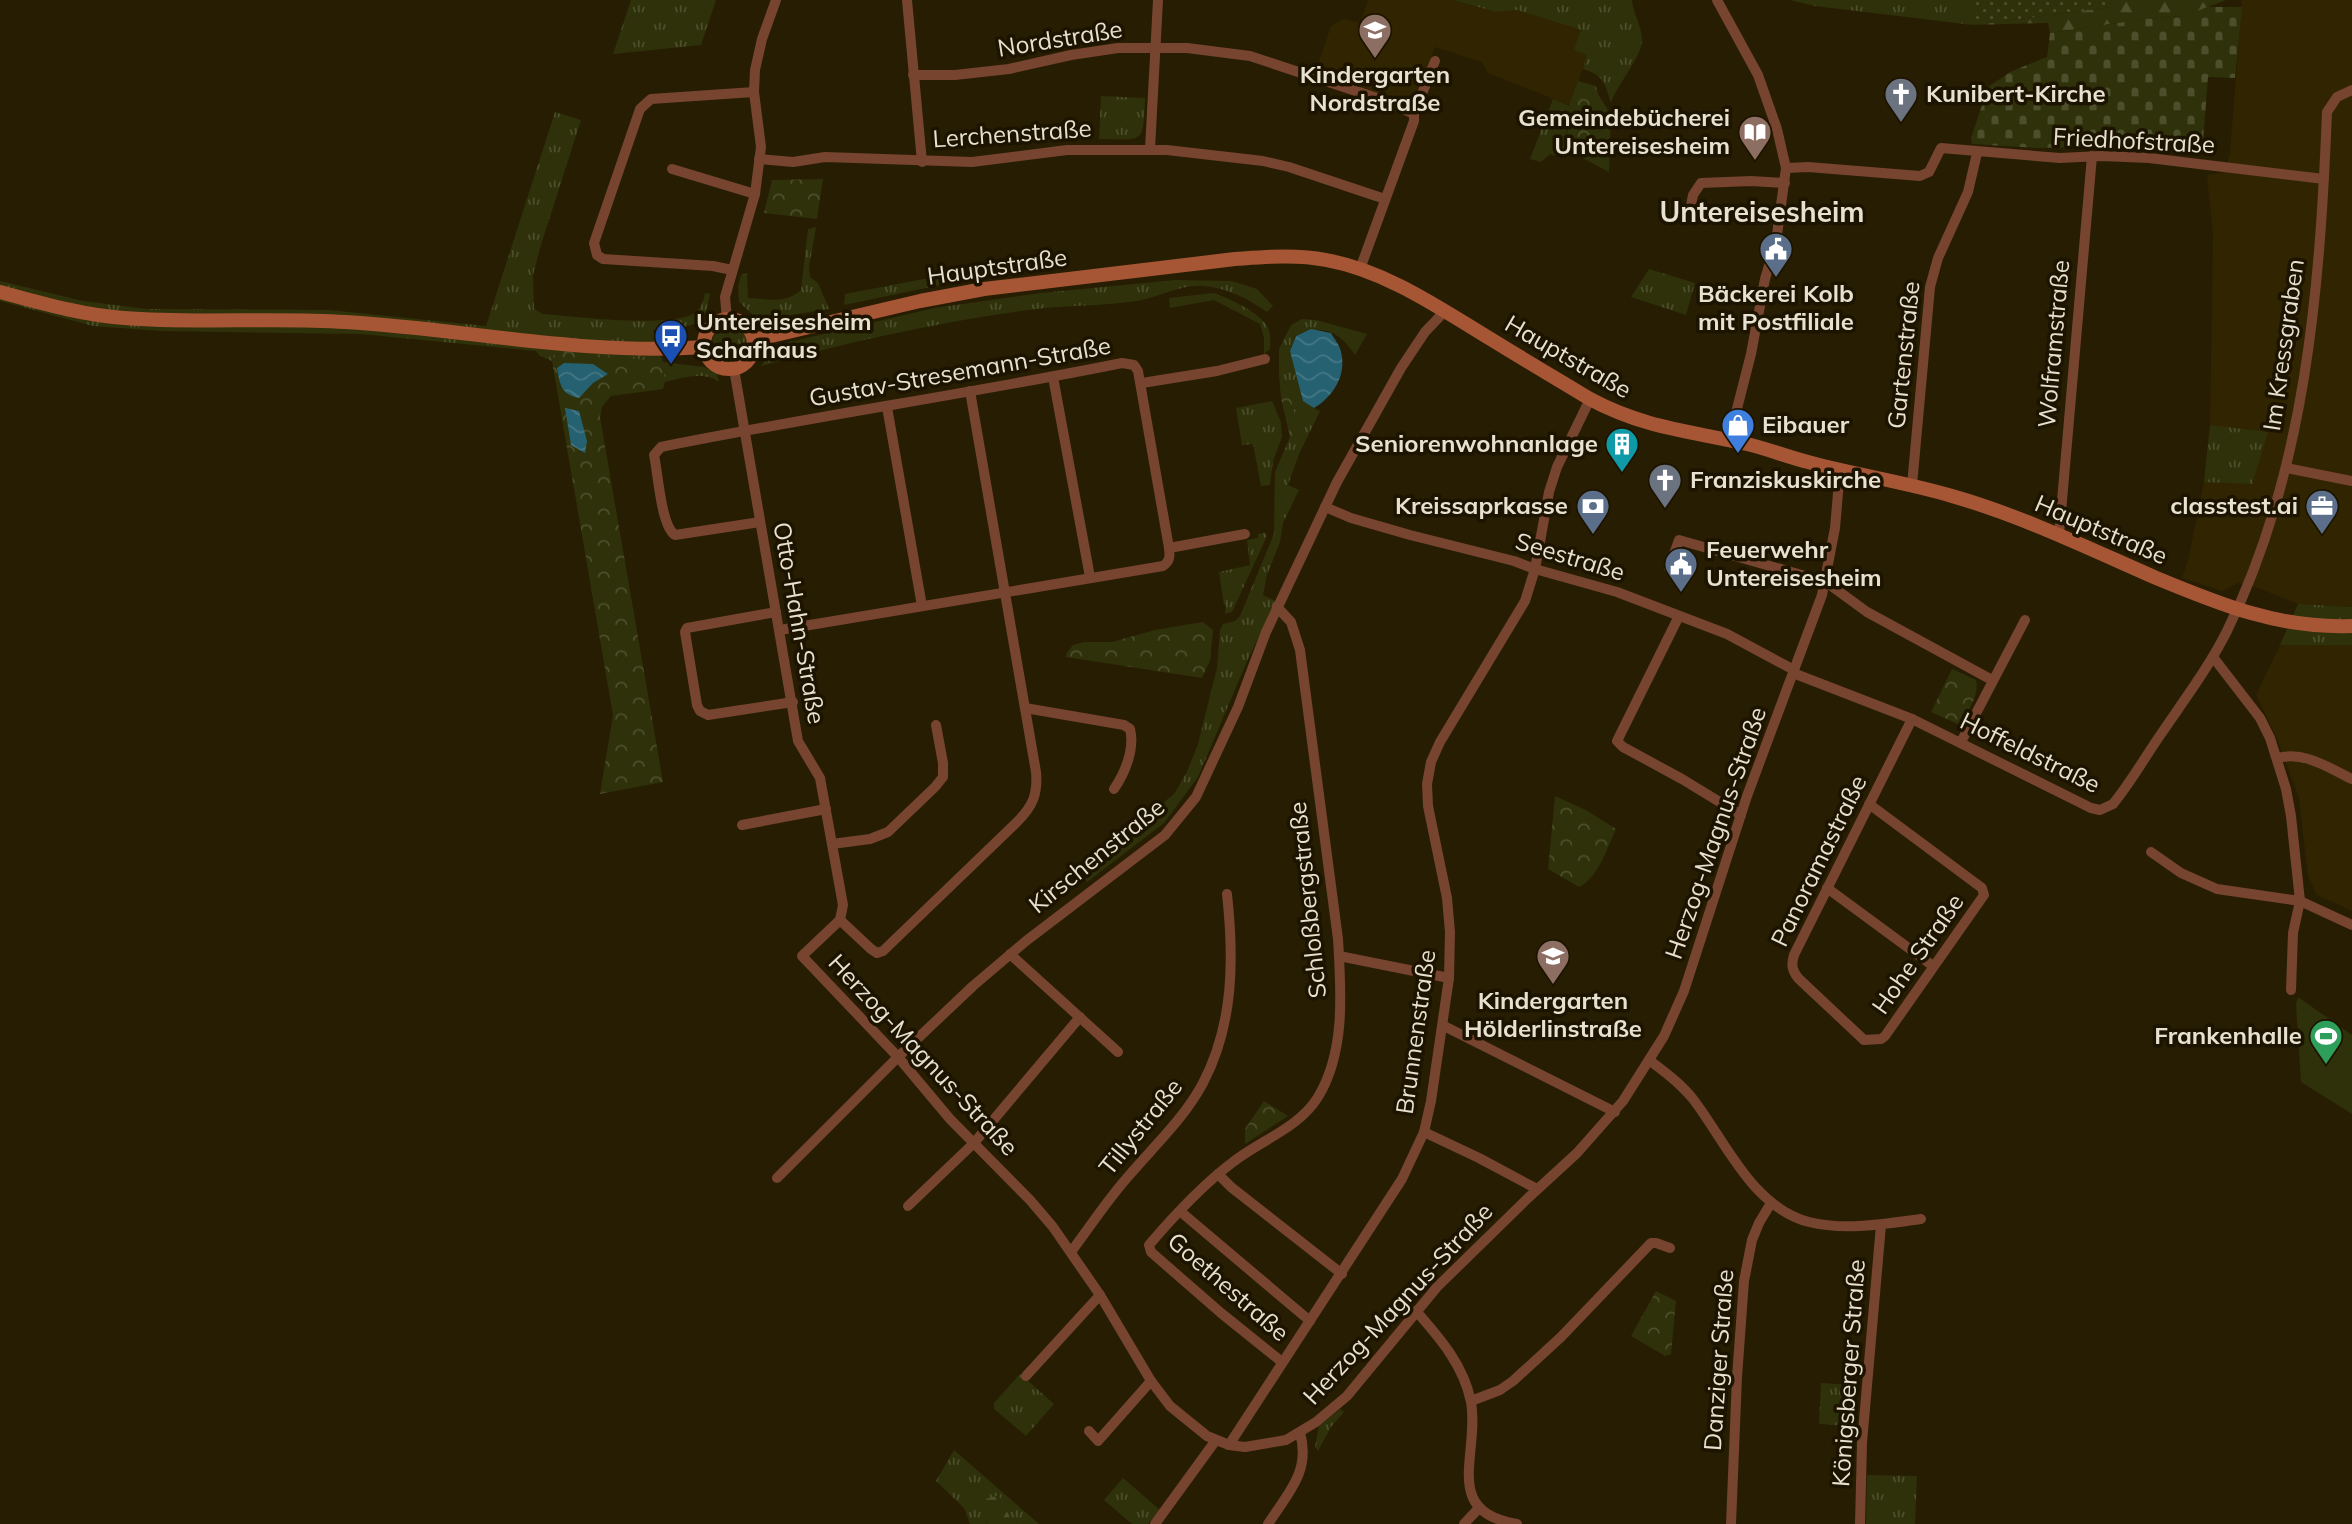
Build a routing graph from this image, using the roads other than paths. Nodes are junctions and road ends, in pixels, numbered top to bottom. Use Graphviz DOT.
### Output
graph roads {
  1 [pos="776,0"];
  2 [pos="907,0"];
  3 [pos="1158,0"];
  4 [pos="1717,0"];
  5 [pos="1155,48"];
  6 [pos="1435,61"];
  7 [pos="913,75"];
  8 [pos="2352,90"];
  9 [pos="754,92"];
  10 [pos="1414,114"];
  11 [pos="1150,149"];
  12 [pos="1977,153"];
  13 [pos="2092,156"];
  14 [pos="759,159"];
  15 [pos="922,162"];
  16 [pos="1786,168"];
  17 [pos="672,169"];
  18 [pos="2324,179"];
  19 [pos="1785,183"];
  20 [pos="755,194"];
  21 [pos="1385,199"];
  22 [pos="1689,217"];
  23 [pos="1360,269"];
  24 [pos="732,271"];
  25 [pos="0,292"];
  26 [pos="1445,311"];
  27 [pos="727,319"];
  28 [pos="754,340"];
  29 [pos="705,347"];
  30 [pos="1265,359"];
  31 [pos="733,369"];
  32 [pos="1053,377"];
  33 [pos="1142,383"];
  34 [pos="970,391"];
  35 [pos="1591,399"];
  36 [pos="887,407"];
  37 [pos="744,430"];
  38 [pos="1729,440"];
  39 [pos="2286,468"];
  40 [pos="1840,470"];
  41 [pos="2352,481"];
  42 [pos="1912,485"];
  43 [pos="1325,507"];
  44 [pos="760,522"];
  45 [pos="1245,534"];
  46 [pos="2059,535"];
  47 [pos="1169,548"];
  48 [pos="1669,568"];
  49 [pos="1535,569"];
  50 [pos="1090,577"];
  51 [pos="1826,582"];
  52 [pos="1004,592"];
  53 [pos="922,606"];
  54 [pos="1277,607"];
  55 [pos="2237,610"];
  56 [pos="776,612"];
  57 [pos="1679,616"];
  58 [pos="2025,620"];
  59 [pos="2352,626"];
  60 [pos="779,630"];
  61 [pos="2213,657"];
  62 [pos="1794,672"];
  63 [pos="1992,680"];
  64 [pos="793,702"];
  65 [pos="1025,708"];
  66 [pos="1912,719"];
  67 [pos="936,725"];
  68 [pos="1961,742"];
  69 [pos="2277,758"];
  70 [pos="2352,779"];
  71 [pos="1114,789"];
  72 [pos="1869,804"];
  73 [pos="826,808"];
  74 [pos="1741,815"];
  75 [pos="742,825"];
  76 [pos="832,844"];
  77 [pos="2151,852"];
  78 [pos="1827,888"];
  79 [pos="1227,894"];
  80 [pos="2300,901"];
  81 [pos="840,920"];
  82 [pos="2352,925"];
  83 [pos="1010,954"];
  84 [pos="1339,956"];
  85 [pos="1933,966"];
  86 [pos="1449,978"];
  87 [pos="2291,990"];
  88 [pos="1080,1017"];
  89 [pos="1444,1026"];
  90 [pos="1864,1040"];
  91 [pos="1118,1052"];
  92 [pos="898,1057"];
  93 [pos="1649,1060"];
  94 [pos="1615,1112"];
  95 [pos="1424,1132"];
  96 [pos="974,1143"];
  97 [pos="1219,1174"];
  98 [pos="777,1178"];
  99 [pos="1537,1189"];
  100 [pos="1772,1203"];
  101 [pos="908,1206"];
  102 [pos="1181,1212"];
  103 [pos="1921,1219"];
  104 [pos="1881,1225"];
  105 [pos="1151,1243"];
  106 [pos="1670,1248"];
  107 [pos="1071,1252"];
  108 [pos="1342,1274"];
  109 [pos="1100,1295"];
  110 [pos="1416,1311"];
  111 [pos="1310,1321"];
  112 [pos="1282,1362"];
  113 [pos="1026,1376"];
  114 [pos="1151,1381"];
  115 [pos="1471,1401"];
  116 [pos="1089,1431"];
  117 [pos="1300,1433"];
  118 [pos="1216,1440"];
  119 [pos="1229,1445"];
  120 [pos="1479,1508"];
  121 [pos="1155,1524"];
  122 [pos="1268,1524"];
  123 [pos="1464,1524"];
  124 [pos="1517,1524"];
  125 [pos="1731,1524"];
  126 [pos="1860,1524"];
  1 -- 9 [label="street"];
  2 -- 7 [label="street"];
  3 -- 5 [label="street"];
  4 -- 16 [label="street"];
  5 -- 7 [label="street, Nordstraße"];
  5 -- 10 [label="street, Nordstraße"];
  5 -- 11 [label="street"];
  6 -- 10 [label="street"];
  7 -- 15 [label="street"];
  8 -- 18 [label="street, Im Kressgraben"];
  9 -- 14 [label="street"];
  9 -- 24 [label="street"];
  10 -- 21 [label="street"];
  11 -- 15 [label="street, Lerchenstraße"];
  11 -- 21 [label="street, Lerchenstraße"];
  12 -- 13 [label="street, Friedhofstraße"];
  12 -- 16 [label="street, Friedhofstraße"];
  12 -- 42 [label="street, Gartenstraße"];
  13 -- 18 [label="street, Friedhofstraße"];
  13 -- 46 [label="street, Wolframstraße"];
  14 -- 15 [label="street, Lerchenstraße"];
  14 -- 20 [label="street"];
  16 -- 19 [label="street"];
  17 -- 20 [label="street"];
  18 -- 39 [label="street, Im Kressgraben"];
  19 -- 22 [label="street"];
  19 -- 38 [label="street"];
  20 -- 24 [label="street"];
  21 -- 23 [label="street"];
  23 -- 26 [label="main road, Hauptstraße"];
  23 -- 28 [label="main road, Hauptstraße"];
  24 -- 27 [label="street"];
  25 -- 29 [label="main road"];
  26 -- 35 [label="main road, Hauptstraße"];
  26 -- 43 [label="street, Kirschenstraße"];
  27 -- 28 [label="main road"];
  27 -- 29 [label="main road"];
  28 -- 31 [label="main road"];
  29 -- 31 [label="main road"];
  30 -- 33 [label="street"];
  31 -- 37 [label="street, Otto-Hahn-Straße"];
  32 -- 33 [label="street, Gustav-Stresemann-Straße"];
  32 -- 34 [label="street, Gustav-Stresemann-Straße"];
  32 -- 50 [label="street"];
  33 -- 47 [label="street"];
  34 -- 36 [label="street, Gustav-Stresemann-Straße"];
  34 -- 52 [label="street"];
  35 -- 38 [label="main road, Hauptstraße"];
  35 -- 49 [label="street, Brunnenstraße"];
  36 -- 37 [label="street, Gustav-Stresemann-Straße"];
  36 -- 53 [label="street"];
  37 -- 44 [label="street, Otto-Hahn-Straße"];
  37 -- 44 [label="street, Gustav-Stresemann-Straße"];
  38 -- 40 [label="main road, Hauptstraße"];
  39 -- 41 [label="street"];
  39 -- 55 [label="street, Im Kressgraben"];
  40 -- 42 [label="main road, Hauptstraße"];
  40 -- 51 [label="street, Herzog-Magnus-Straße"];
  42 -- 46 [label="main road, Hauptstraße"];
  43 -- 49 [label="street, Seestraße"];
  43 -- 54 [label="street, Kirschenstraße"];
  44 -- 56 [label="street, Otto-Hahn-Straße"];
  45 -- 47 [label="street"];
  46 -- 55 [label="main road, Hauptstraße"];
  47 -- 50 [label="street"];
  48 -- 51 [label="street"];
  49 -- 57 [label="street, Seestraße"];
  49 -- 86 [label="street, Brunnenstraße"];
  50 -- 52 [label="street"];
  51 -- 62 [label="street, Herzog-Magnus-Straße"];
  51 -- 63 [label="street"];
  52 -- 53 [label="street"];
  52 -- 65 [label="street"];
  53 -- 60 [label="street"];
  54 -- 83 [label="street, Kirschenstraße"];
  54 -- 84 [label="street, Schloßbergstraße"];
  55 -- 59 [label="main road, Hauptstraße"];
  55 -- 61 [label="street, Hoffeldstraße"];
  56 -- 60 [label="street, Otto-Hahn-Straße"];
  56 -- 64 [label="street"];
  57 -- 62 [label="street, Seestraße"];
  57 -- 74 [label="street"];
  58 -- 63 [label="street"];
  60 -- 64 [label="street, Otto-Hahn-Straße"];
  61 -- 68 [label="street, Hoffeldstraße"];
  61 -- 69 [label="street"];
  62 -- 66 [label="street, Hoffeldstraße"];
  62 -- 74 [label="street, Herzog-Magnus-Straße"];
  63 -- 68 [label="street"];
  64 -- 73 [label="street, Otto-Hahn-Straße"];
  65 -- 71 [label="street"];
  65 -- 81 [label="street"];
  66 -- 68 [label="street, Hoffeldstraße"];
  66 -- 72 [label="street, Panoramastraße"];
  67 -- 76 [label="street"];
  69 -- 70 [label="street"];
  69 -- 80 [label="street"];
  72 -- 78 [label="street, Panoramastraße"];
  72 -- 85 [label="street, Hohe Straße"];
  73 -- 75 [label="street"];
  73 -- 76 [label="street, Otto-Hahn-Straße"];
  74 -- 93 [label="street, Herzog-Magnus-Straße"];
  76 -- 81 [label="street, Otto-Hahn-Straße"];
  77 -- 80 [label="street"];
  78 -- 85 [label="street"];
  78 -- 90 [label="street, Panoramastraße"];
  79 -- 107 [label="street, Tillystraße"];
  80 -- 82 [label="street"];
  80 -- 87 [label="street"];
  81 -- 92 [label="street, Herzog-Magnus-Straße"];
  83 -- 88 [label="street"];
  83 -- 92 [label="street, Kirschenstraße"];
  84 -- 86 [label="street"];
  84 -- 97 [label="street, Schloßbergstraße"];
  85 -- 90 [label="street, Hohe Straße"];
  86 -- 89 [label="street, Brunnenstraße"];
  88 -- 91 [label="street"];
  88 -- 96 [label="street"];
  89 -- 94 [label="street"];
  89 -- 95 [label="street, Brunnenstraße"];
  92 -- 96 [label="street, Herzog-Magnus-Straße"];
  92 -- 98 [label="street, Kirschenstraße"];
  93 -- 94 [label="street, Herzog-Magnus-Straße"];
  93 -- 100 [label="street"];
  94 -- 99 [label="street, Herzog-Magnus-Straße"];
  95 -- 99 [label="street"];
  95 -- 108 [label="street, Brunnenstraße"];
  96 -- 101 [label="street"];
  96 -- 107 [label="street, Herzog-Magnus-Straße"];
  97 -- 102 [label="street, Schloßbergstraße"];
  97 -- 108 [label="street"];
  99 -- 110 [label="street, Herzog-Magnus-Straße"];
  100 -- 104 [label="street"];
  100 -- 125 [label="street, Danziger Straße"];
  102 -- 105 [label="street, Schloßbergstraße"];
  102 -- 111 [label="street"];
  103 -- 104 [label="street"];
  104 -- 126 [label="street, Königsberger Straße"];
  105 -- 112 [label="street, Goethestraße"];
  106 -- 115 [label="street"];
  107 -- 109 [label="street, Herzog-Magnus-Straße"];
  108 -- 111 [label="street, Brunnenstraße"];
  109 -- 113 [label="street"];
  109 -- 114 [label="street, Herzog-Magnus-Straße"];
  110 -- 115 [label="street"];
  110 -- 117 [label="street, Herzog-Magnus-Straße"];
  111 -- 112 [label="street, Brunnenstraße"];
  112 -- 119 [label="street, Brunnenstraße"];
  114 -- 116 [label="street"];
  114 -- 118 [label="street, Herzog-Magnus-Straße"];
  115 -- 120 [label="street"];
  117 -- 119 [label="street, Herzog-Magnus-Straße"];
  117 -- 122 [label="street"];
  118 -- 119 [label="street, Herzog-Magnus-Straße"];
  118 -- 121 [label="street"];
  120 -- 123 [label="street"];
  120 -- 124 [label="street"];
}
